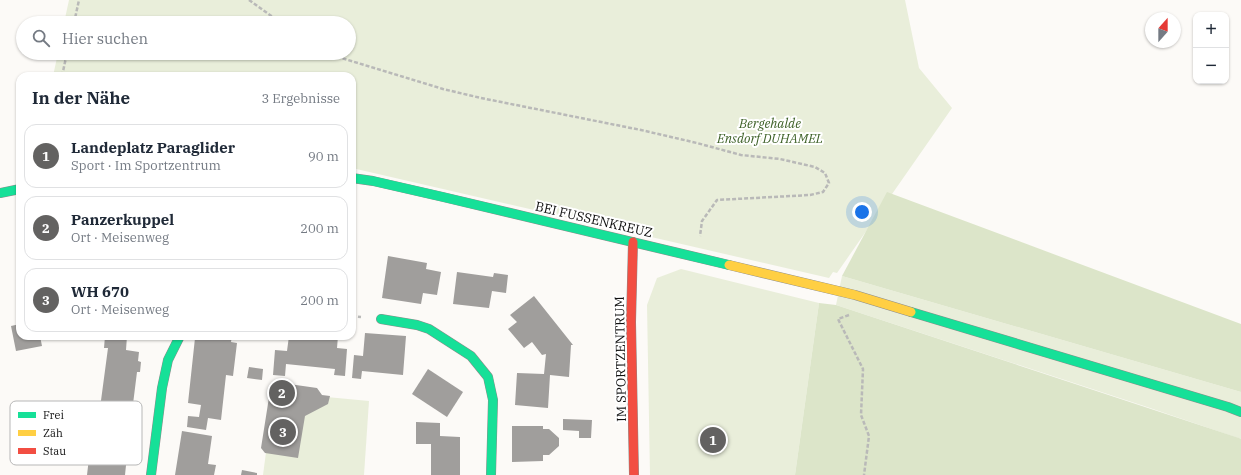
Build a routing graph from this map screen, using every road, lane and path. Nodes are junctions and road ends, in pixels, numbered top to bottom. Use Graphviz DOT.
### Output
graph roads {
  1 [pos="79,0"];
  2 [pos="249,0"];
  3 [pos="76,16"];
  4 [pos="271,16"];
  5 [pos="65,60"];
  6 [pos="348,60"];
  7 [pos="63,72"];
  8 [pos="356,179"];
  9 [pos="16,190"];
  10 [pos="0,193"];
  11 [pos="633,242"];
  12 [pos="698,257"];
  13 [pos="855,295"];
  14 [pos="381,319"];
  15 [pos="178,340"];
  16 [pos="1241,412"];
  17 [pos="152,475"];
  18 [pos="491,475"];
  19 [pos="634,475"];
  20 [pos="864,475"];
  1 -- 3 [label="path"];
  2 -- 4 [label="path"];
  5 -- 7 [label="path"];
  6 -- 12 [label="path"];
  8 -- 11 [label="street, BEI FUSSENKREUZ"];
  9 -- 10 [label="street"];
  11 -- 12 [label="street, BEI FUSSENKREUZ"];
  11 -- 19 [label="street, IM SPORTZENTRUM"];
  12 -- 13 [label="street, BEI FUSSENKREUZ"];
  13 -- 16 [label="street, BEI FUSSENKREUZ"];
  13 -- 20 [label="path"];
  14 -- 18 [label="street"];
  15 -- 17 [label="street"];
}
